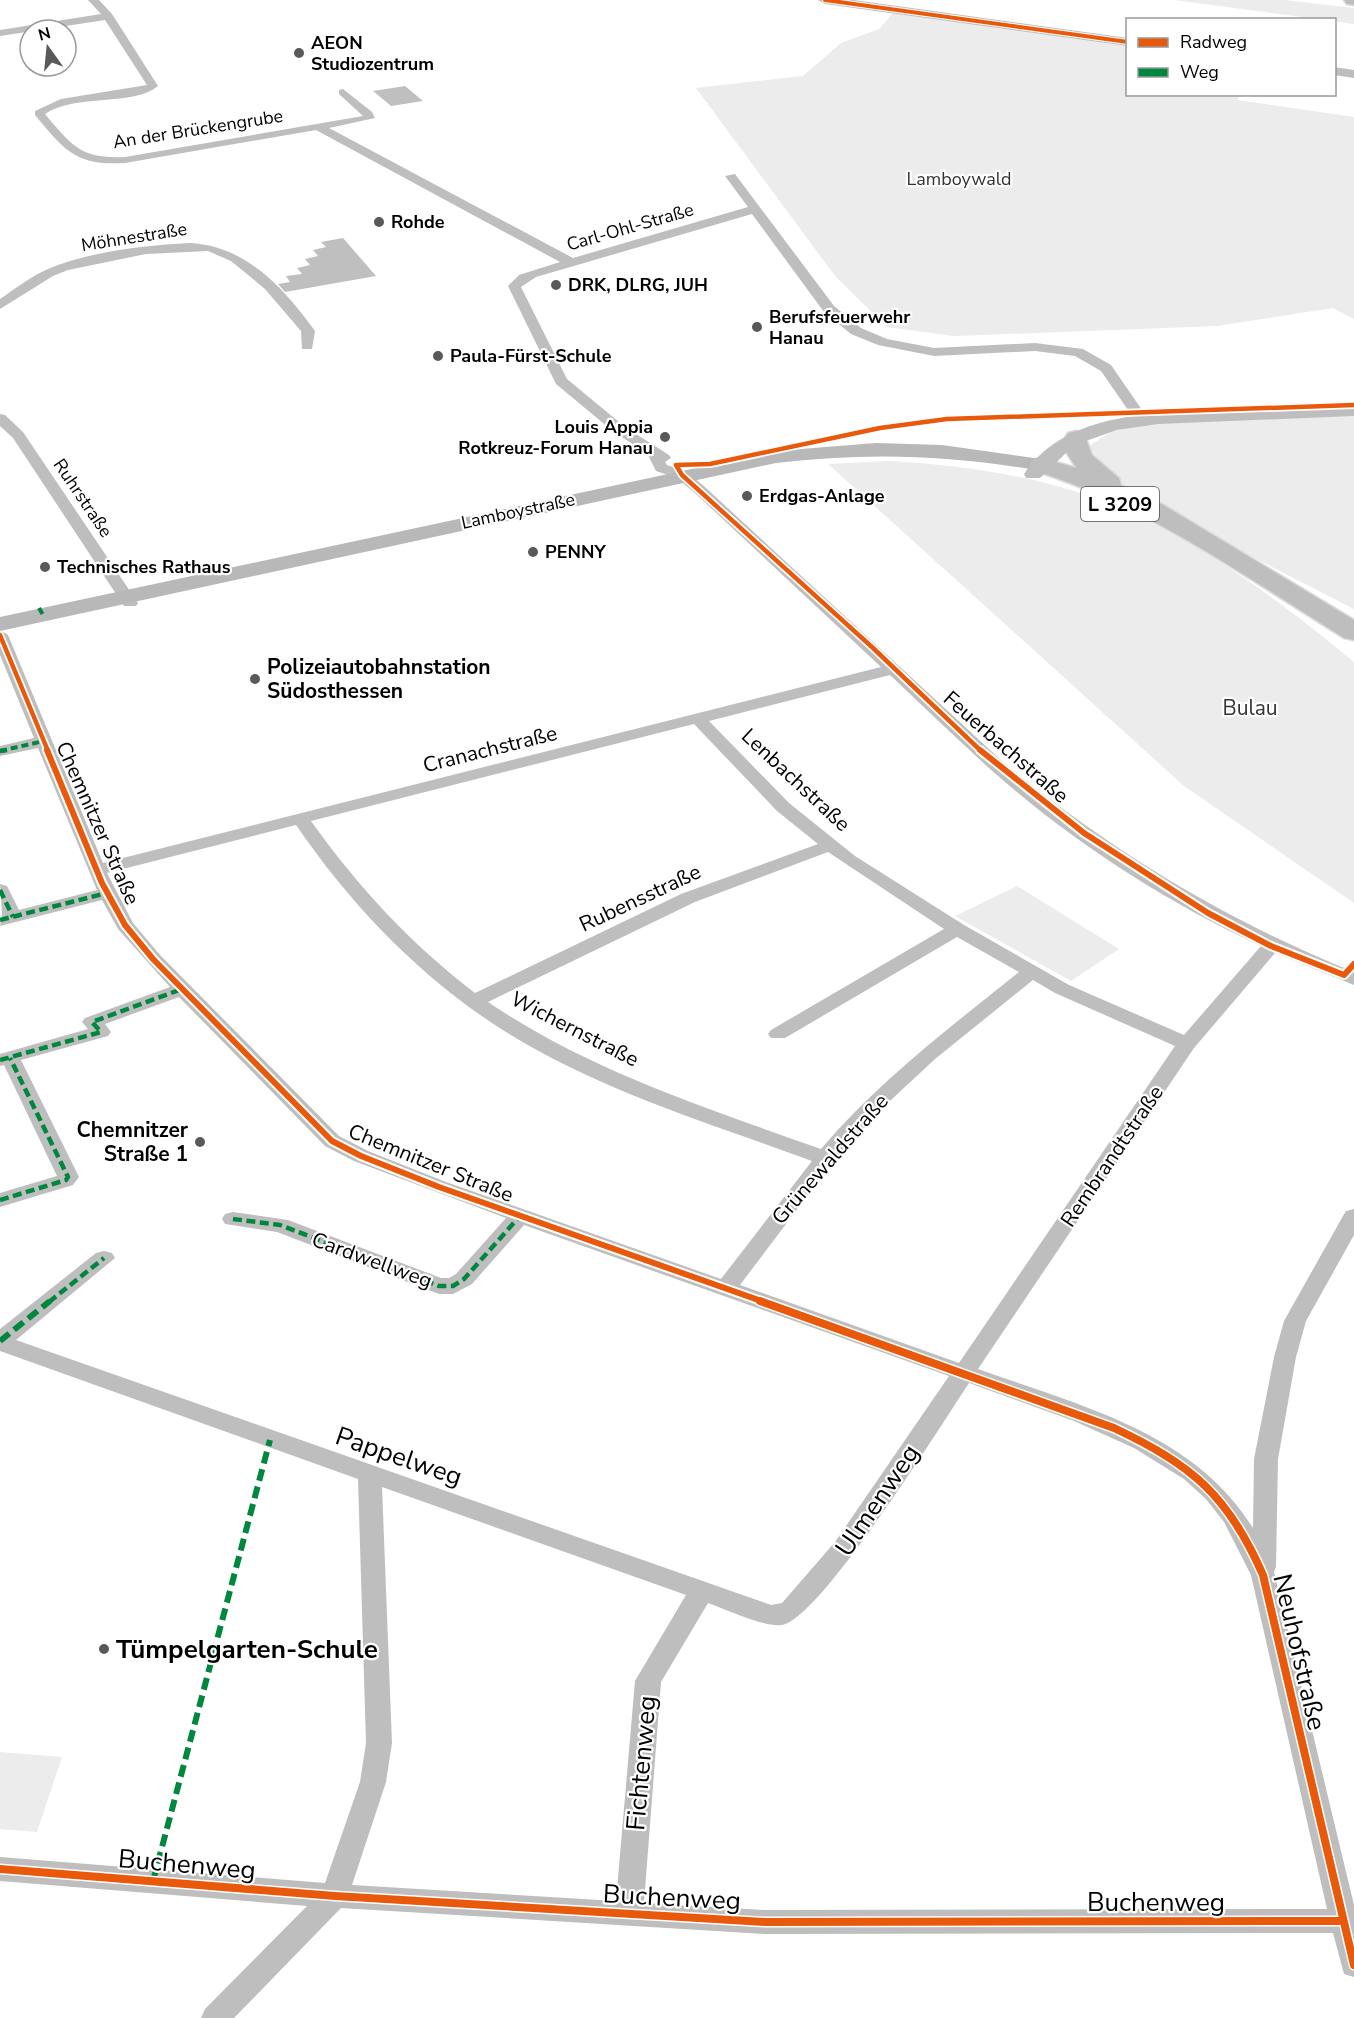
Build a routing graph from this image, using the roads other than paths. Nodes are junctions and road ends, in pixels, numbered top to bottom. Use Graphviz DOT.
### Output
graph roads {
  1 [pos="93,0"];
  2 [pos="825,0"];
  3 [pos="108,16"];
  4 [pos="0,33"];
  5 [pos="1126,42"];
  6 [pos="1336,71"];
  7 [pos="1354,74"];
  8 [pos="343,92"];
  9 [pos="320,128"];
  10 [pos="731,176"];
  11 [pos="755,209"];
  12 [pos="572,263"];
  13 [pos="516,282"];
  14 [pos="0,305"];
  15 [pos="307,346"];
  16 [pos="1354,411"];
  17 [pos="0,418"];
  18 [pos="1142,420"];
  19 [pos="1076,438"];
  20 [pos="1037,470"];
  21 [pos="687,479"];
  22 [pos="1122,494"];
  23 [pos="1204,541"];
  24 [pos="1265,579"];
  25 [pos="128,600"];
  26 [pos="1354,615"];
  27 [pos="0,624"];
  28 [pos="1354,632"];
  29 [pos="0,634"];
  30 [pos="1354,655"];
  31 [pos="894,669"];
  32 [pos="698,719"];
  33 [pos="44,741"];
  34 [pos="0,751"];
  35 [pos="301,819"];
  36 [pos="829,846"];
  37 [pos="96,870"];
  38 [pos="0,890"];
  39 [pos="106,893"];
  40 [pos="7,918"];
  41 [pos="957,928"];
  42 [pos="1271,946"];
  43 [pos="1031,972"];
  44 [pos="1351,973"];
  45 [pos="182,989"];
  46 [pos="474,1001"];
  47 [pos="778,1034"];
  48 [pos="1187,1044"];
  49 [pos="5,1059"];
  50 [pos="825,1158"];
  51 [pos="0,1200"];
  52 [pos="520,1216"];
  53 [pos="1354,1216"];
  54 [pos="233,1219"];
  55 [pos="104,1258"];
  56 [pos="726,1290"];
  57 [pos="0,1342"];
  58 [pos="962,1374"];
  59 [pos="370,1476"];
  60 [pos="1263,1575"];
  61 [pos="702,1591"];
  62 [pos="781,1616"];
  63 [pos="0,1869"];
  64 [pos="334,1896"];
  65 [pos="629,1914"];
  66 [pos="1342,1921"];
  67 [pos="1354,1965"];
  68 [pos="215,2018"];
  1 -- 3 [label="street"];
  2 -- 5 [label="street"];
  3 -- 4 [label="street"];
  3 -- 9 [label="street, An der Brückengrube"];
  6 -- 7 [label="street"];
  8 -- 9 [label="street, An der Brückengrube"];
  9 -- 12 [label="street"];
  10 -- 11 [label="street"];
  11 -- 12 [label="street, Carl-Ohl-Straße"];
  11 -- 18 [label="street"];
  12 -- 13 [label="street, Carl-Ohl-Straße"];
  13 -- 21 [label="street, Feuerbachstraße"];
  14 -- 15 [label="street, Möhnestraße"];
  16 -- 18 [label="street"];
  17 -- 25 [label="street, Ruhrstraße"];
  18 -- 19 [label="street"];
  19 -- 20 [label="street"];
  19 -- 22 [label="highway"];
  20 -- 21 [label="main road, Lamboystraße / L 3209"];
  20 -- 22 [label="highway, L 3209"];
  20 -- 23 [label="highway, L 3209"];
  21 -- 25 [label="main road, Lamboystraße / L 3209"];
  21 -- 31 [label="street, Feuerbachstraße"];
  22 -- 23 [label="highway, L 3209"];
  23 -- 24 [label="highway, L 3209"];
  24 -- 26 [label="highway, L 3209"];
  24 -- 28 [label="highway, L 3209"];
  24 -- 30 [label="highway"];
  25 -- 27 [label="main road, Lamboystraße / L 3209"];
  25 -- 29 [label="main road, Lamboystraße / L 3209"];
  29 -- 33 [label="street, Chemnitzer Straße"];
  31 -- 32 [label="street, Cranachstraße"];
  31 -- 42 [label="street, Feuerbachstraße"];
  32 -- 35 [label="street, Cranachstraße"];
  32 -- 36 [label="street, Lenbachstraße"];
  33 -- 34 [label="street"];
  33 -- 37 [label="street, Chemnitzer Straße"];
  35 -- 37 [label="street, Cranachstraße"];
  35 -- 46 [label="street, Wichernstraße"];
  36 -- 41 [label="street, Lenbachstraße"];
  36 -- 46 [label="street, Rubensstraße"];
  37 -- 39 [label="street, Chemnitzer Straße"];
  38 -- 40 [label="street"];
  39 -- 40 [label="street"];
  39 -- 45 [label="street, Chemnitzer Straße"];
  41 -- 43 [label="street, Lenbachstraße"];
  41 -- 47 [label="street"];
  42 -- 44 [label="street, Feuerbachstraße"];
  42 -- 48 [label="street, Rembrandtstraße"];
  43 -- 48 [label="street, Lenbachstraße"];
  43 -- 50 [label="street, Grünewaldstraße"];
  45 -- 49 [label="street"];
  45 -- 52 [label="street, Chemnitzer Straße"];
  46 -- 50 [label="street, Wichernstraße"];
  48 -- 58 [label="street, Rembrandtstraße"];
  49 -- 51 [label="street"];
  50 -- 56 [label="street, Grünewaldstraße"];
  52 -- 54 [label="street, Cardwellweg"];
  52 -- 56 [label="street, Chemnitzer Straße"];
  53 -- 60 [label="street"];
  55 -- 57 [label="street, Pappelweg"];
  56 -- 58 [label="street, Chemnitzer Straße"];
  57 -- 59 [label="street, Pappelweg"];
  58 -- 60 [label="street, Neuhofstraße"];
  58 -- 62 [label="street, Ulmenweg"];
  59 -- 61 [label="street, Pappelweg"];
  59 -- 64 [label="street"];
  60 -- 66 [label="street, Neuhofstraße"];
  61 -- 62 [label="street, Pappelweg"];
  61 -- 65 [label="street, Fichtenweg"];
  63 -- 64 [label="street, Buchenweg"];
  64 -- 65 [label="street, Buchenweg"];
  64 -- 68 [label="street"];
  65 -- 66 [label="street, Buchenweg"];
  66 -- 67 [label="street, Neuhofstraße"];
}
